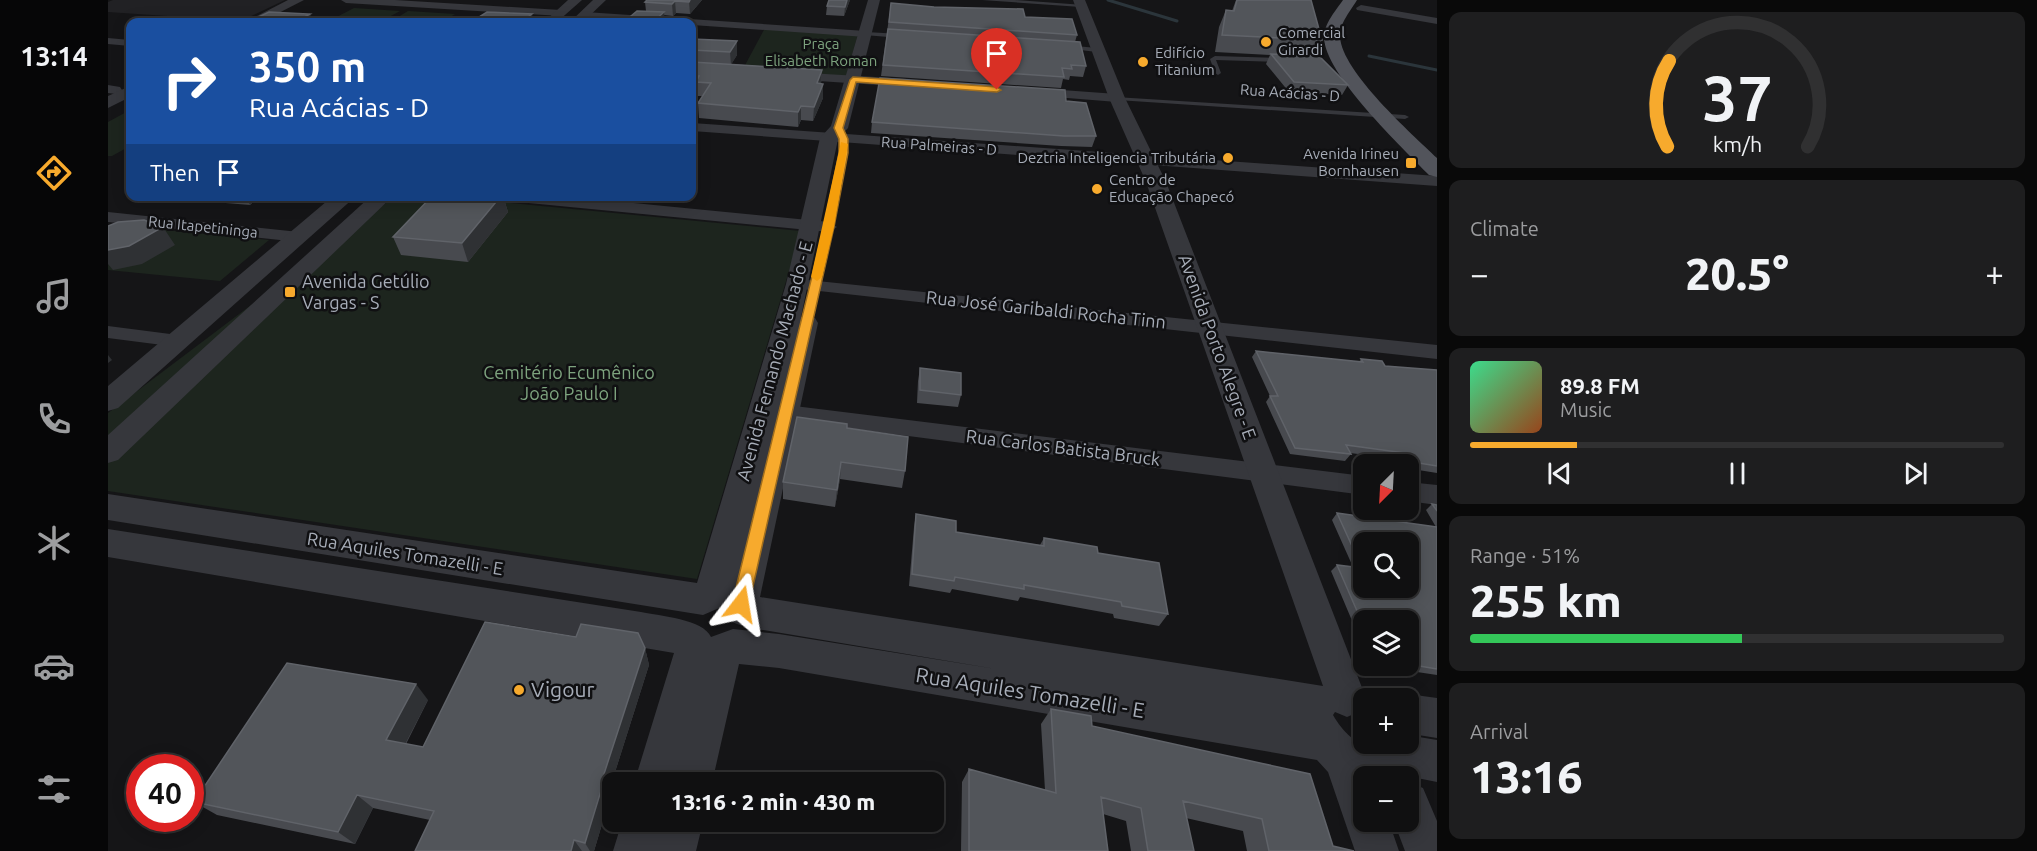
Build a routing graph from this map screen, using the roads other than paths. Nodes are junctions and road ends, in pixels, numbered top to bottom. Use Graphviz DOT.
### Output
graph roads {
  1 [pos="298,0"];
  2 [pos="311,0"];
  3 [pos="346,0"];
  4 [pos="576,0"];
  5 [pos="600,0"];
  6 [pos="874,0"];
  7 [pos="986,0"];
  8 [pos="1080,3"];
  9 [pos="1356,3"];
  10 [pos="561,13"];
  11 [pos="260,18"];
  12 [pos="275,18"];
  13 [pos="555,18"];
  14 [pos="581,18"];
  15 [pos="1437,21"];
  16 [pos="696,25"];
  17 [pos="866,34"];
  18 [pos="913,37"];
  19 [pos="108,41"];
  20 [pos="126,43"];
  21 [pos="1063,47"];
  22 [pos="1097,50"];
  23 [pos="1298,61"];
  24 [pos="1218,73"];
  25 [pos="784,75"];
  26 [pos="853,80"];
  27 [pos="925,85"];
  28 [pos="1021,91"];
  29 [pos="1117,98"];
  30 [pos="1383,116"];
  31 [pos="1405,117"];
  32 [pos="696,127"];
  33 [pos="837,135"];
  34 [pos="1437,148"];
  35 [pos="1146,161"];
  36 [pos="1437,170"];
  37 [pos="1437,181"];
  38 [pos="340,201"];
  39 [pos="378,201"];
  40 [pos="558,201"];
  41 [pos="108,217"];
  42 [pos="819,227"];
  43 [pos="299,237"];
  44 [pos="807,285"];
  45 [pos="1210,328"];
  46 [pos="108,332"];
  47 [pos="178,341"];
  48 [pos="1437,352"];
  49 [pos="108,401"];
  50 [pos="774,412"];
  51 [pos="108,452"];
  52 [pos="1264,474"];
  53 [pos="1353,485"];
  54 [pos="1419,493"];
  55 [pos="1437,495"];
  56 [pos="108,507"];
  57 [pos="108,543"];
  58 [pos="371,548"];
  59 [pos="349,582"];
  60 [pos="725,603"];
  61 [pos="711,645"];
  62 [pos="1005,671"];
  63 [pos="1343,702"];
  64 [pos="1419,716"];
  65 [pos="1437,718"];
  66 [pos="1335,750"];
  67 [pos="1396,759"];
  68 [pos="1437,761"];
  69 [pos="659,772"];
  70 [pos="693,772"];
  71 [pos="1353,789"];
  72 [pos="1419,831"];
  73 [pos="641,832"];
  74 [pos="679,832"];
  75 [pos="1370,832"];
  76 [pos="635,851"];
  77 [pos="674,851"];
  78 [pos="1377,851"];
  79 [pos="1427,851"];
  1 -- 11 [label="street"];
  2 -- 12 [label="street"];
  3 -- 10 [label="street"];
  4 -- 10 [label="street"];
  5 -- 14 [label="street"];
  6 -- 17 [label="street, Avenida Fernando Machado - E"];
  7 -- 8 [label="lane"];
  8 -- 22 [label="street, Avenida Porto Alegre - E"];
  9 -- 15 [label="street"];
  9 -- 30 [label="main road"];
  9 -- 31 [label="main road"];
  10 -- 13 [label="street"];
  16 -- 17 [label="street"];
  17 -- 18 [label="lane"];
  17 -- 26 [label="street, Avenida Fernando Machado - E"];
  19 -- 20 [label="street"];
  21 -- 22 [label="lane"];
  22 -- 29 [label="street, Avenida Porto Alegre - E"];
  23 -- 24 [label="lane"];
  25 -- 26 [label="street"];
  26 -- 27 [label="street"];
  26 -- 33 [label="street, Avenida Fernando Machado - E"];
  28 -- 29 [label="street, Rua Acácias - D"];
  29 -- 30 [label="lane, Rua Acácias - D"];
  29 -- 35 [label="street, Avenida Porto Alegre - E"];
  30 -- 31 [label="lane, Rua Acácias - D"];
  30 -- 36 [label="main road"];
  31 -- 34 [label="main road"];
  32 -- 33 [label="street, Rua Palmeiras - D"];
  33 -- 35 [label="street, Rua Palmeiras - D"];
  33 -- 42 [label="street, Avenida Fernando Machado - E"];
  35 -- 37 [label="street, Rua Palmeiras - D"];
  35 -- 45 [label="street, Avenida Porto Alegre - E"];
  38 -- 43 [label="street"];
  39 -- 51 [label="street"];
  40 -- 42 [label="street"];
  41 -- 43 [label="street, Rua Itapetininga"];
  42 -- 44 [label="street, Avenida Fernando Machado - E"];
  43 -- 47 [label="street"];
  44 -- 45 [label="street, Rua José Garibaldi Rocha Tinn"];
  44 -- 50 [label="street, Avenida Fernando Machado - E"];
  45 -- 48 [label="street, Rua José Garibaldi Rocha Tinn"];
  45 -- 52 [label="street, Avenida Porto Alegre - E"];
  46 -- 47 [label="street"];
  47 -- 49 [label="street"];
  50 -- 52 [label="street, Rua Carlos Batista Bruck"];
  50 -- 60 [label="street, Avenida Fernando Machado - E"];
  52 -- 53 [label="street, Rua Carlos Batista Bruck"];
  52 -- 63 [label="street, Avenida Porto Alegre - E"];
  54 -- 55 [label="street"];
  56 -- 58 [label="street, Rua Aquiles Tomazelli - E"];
  57 -- 59 [label="street, Rua Aquiles Tomazelli - E"];
  58 -- 59 [label="street"];
  58 -- 60 [label="street, Rua Aquiles Tomazelli - E"];
  59 -- 61 [label="street, Rua Aquiles Tomazelli - E"];
  60 -- 61 [label="street, Avenida Fernando Machado - E"];
  60 -- 61 [label="street"];
  60 -- 62 [label="street, Rua Aquiles Tomazelli - E"];
  61 -- 62 [label="street, Rua Aquiles Tomazelli - E"];
  61 -- 69 [label="street"];
  61 -- 70 [label="street"];
  62 -- 63 [label="street, Rua Aquiles Tomazelli - E"];
  62 -- 66 [label="street, Rua Aquiles Tomazelli - E"];
  63 -- 66 [label="street, Avenida Porto Alegre - E"];
  64 -- 65 [label="street"];
  66 -- 67 [label="street, Rua Aquiles Tomazelli - E"];
  66 -- 71 [label="street"];
  67 -- 68 [label="street"];
  72 -- 79 [label="street"];
  73 -- 76 [label="street"];
  74 -- 77 [label="street"];
  75 -- 78 [label="street"];
}
